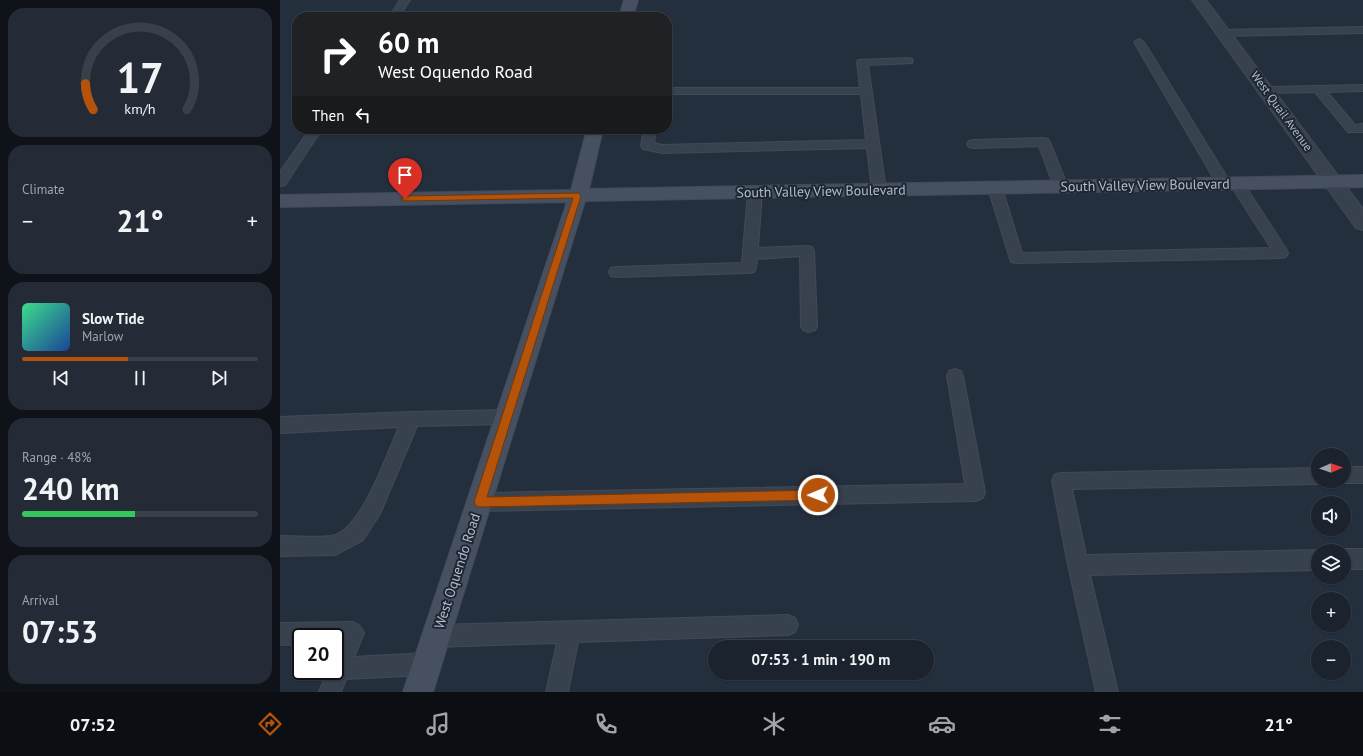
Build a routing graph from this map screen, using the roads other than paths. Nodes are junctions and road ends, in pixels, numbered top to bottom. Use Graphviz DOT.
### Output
graph roads {
  1 [pos="405,0"];
  2 [pos="631,0"];
  3 [pos="1199,0"];
  4 [pos="397,12"];
  5 [pos="627,12"];
  6 [pos="1363,30"];
  7 [pos="1223,32"];
  8 [pos="1139,42"];
  9 [pos="908,61"];
  10 [pos="1363,88"];
  11 [pos="1318,89"];
  12 [pos="1266,90"];
  13 [pos="672,91"];
  14 [pos="866,91"];
  15 [pos="1363,128"];
  16 [pos="313,134"];
  17 [pos="594,134"];
  18 [pos="649,134"];
  19 [pos="873,144"];
  20 [pos="973,144"];
  21 [pos="1363,181"];
  22 [pos="280,182"];
  23 [pos="1334,182"];
  24 [pos="1230,184"];
  25 [pos="1061,187"];
  26 [pos="995,188"];
  27 [pos="879,190"];
  28 [pos="755,192"];
  29 [pos="578,196"];
  30 [pos="280,201"];
  31 [pos="1363,223"];
  32 [pos="750,254"];
  33 [pos="616,272"];
  34 [pos="809,326"];
  35 [pos="955,376"];
  36 [pos="507,417"];
  37 [pos="411,419"];
  38 [pos="280,425"];
  39 [pos="1351,475"];
  40 [pos="1363,475"];
  41 [pos="1311,476"];
  42 [pos="480,502"];
  43 [pos="280,546"];
  44 [pos="1351,559"];
  45 [pos="1363,559"];
  46 [pos="1311,560"];
  47 [pos="1078,565"];
  48 [pos="788,625"];
  49 [pos="570,632"];
  50 [pos="344,633"];
  51 [pos="280,634"];
  52 [pos="292,634"];
  53 [pos="436,636"];
  54 [pos="344,656"];
  55 [pos="427,664"];
  56 [pos="344,669"];
  57 [pos="335,680"];
  58 [pos="330,692"];
  59 [pos="418,692"];
  60 [pos="557,692"];
  61 [pos="1107,692"];
  1 -- 4 [label="lane"];
  2 -- 5 [label="main road"];
  3 -- 7 [label="street, West Quail Avenue"];
  6 -- 7 [label="lane"];
  7 -- 12 [label="street, West Quail Avenue"];
  8 -- 24 [label="lane"];
  9 -- 14 [label="lane"];
  10 -- 11 [label="lane"];
  11 -- 12 [label="lane"];
  11 -- 15 [label="lane"];
  12 -- 23 [label="street, West Quail Avenue"];
  13 -- 14 [label="lane"];
  14 -- 19 [label="lane"];
  16 -- 22 [label="lane"];
  17 -- 29 [label="main road, West Oquendo Road"];
  18 -- 19 [label="lane"];
  19 -- 27 [label="lane"];
  20 -- 25 [label="lane"];
  21 -- 23 [label="main road, South Valley View Boulevard"];
  23 -- 24 [label="main road, South Valley View Boulevard"];
  23 -- 31 [label="street, West Quail Avenue"];
  24 -- 25 [label="main road, South Valley View Boulevard"];
  24 -- 26 [label="lane"];
  25 -- 26 [label="main road, South Valley View Boulevard"];
  26 -- 27 [label="main road, South Valley View Boulevard"];
  27 -- 28 [label="main road, South Valley View Boulevard"];
  28 -- 29 [label="main road, South Valley View Boulevard"];
  28 -- 32 [label="lane"];
  29 -- 30 [label="main road, South Valley View Boulevard"];
  29 -- 36 [label="main road, West Oquendo Road"];
  32 -- 33 [label="lane"];
  32 -- 34 [label="lane"];
  35 -- 42 [label="lane"];
  36 -- 37 [label="lane"];
  36 -- 42 [label="main road, West Oquendo Road"];
  37 -- 38 [label="lane"];
  37 -- 43 [label="lane"];
  39 -- 40 [label="lane"];
  41 -- 47 [label="lane"];
  42 -- 53 [label="main road, West Oquendo Road"];
  44 -- 45 [label="lane"];
  46 -- 47 [label="lane"];
  47 -- 61 [label="lane"];
  48 -- 49 [label="lane"];
  49 -- 53 [label="lane"];
  49 -- 60 [label="lane"];
  50 -- 54 [label="lane"];
  51 -- 52 [label="lane"];
  53 -- 55 [label="main road, West Oquendo Road"];
  55 -- 56 [label="lane"];
  55 -- 59 [label="main road, West Oquendo Road"];
  57 -- 58 [label="lane"];
}
